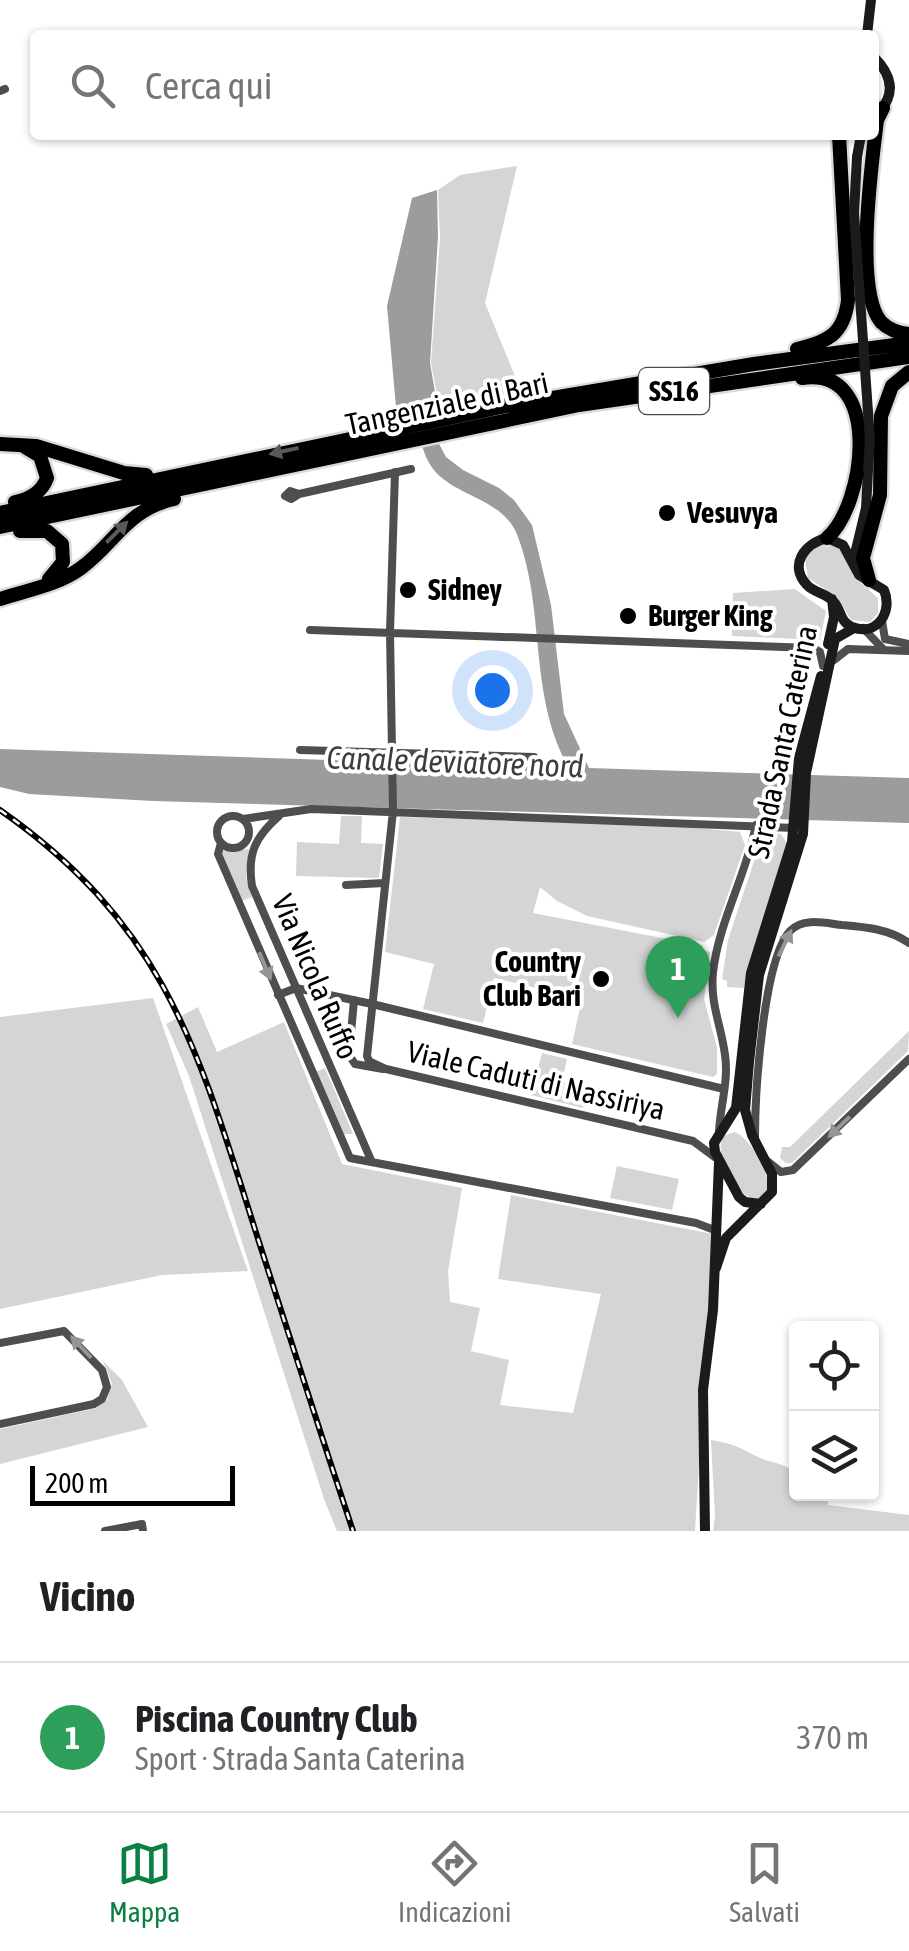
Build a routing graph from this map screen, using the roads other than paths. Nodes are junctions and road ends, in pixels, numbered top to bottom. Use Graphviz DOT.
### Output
graph roads {
  1 [pos="868,0"];
  2 [pos="865,30"];
  3 [pos="879,63"];
  4 [pos="879,111"];
  5 [pos="839,140"];
  6 [pos="857,140"];
  7 [pos="875,140"];
  8 [pos="909,334"];
  9 [pos="909,343"];
  10 [pos="909,358"];
  11 [pos="758,371"];
  12 [pos="909,372"];
  13 [pos="416,431"];
  14 [pos="0,444"];
  15 [pos="19,446"];
  16 [pos="290,465"];
  17 [pos="411,469"];
  18 [pos="201,470"];
  19 [pos="868,470"];
  20 [pos="395,472"];
  21 [pos="299,494"];
  22 [pos="0,509"];
  23 [pos="0,527"];
  24 [pos="0,535"];
  25 [pos="832,539"];
  26 [pos="854,560"];
  27 [pos="869,580"];
  28 [pos="39,585"];
  29 [pos="0,598"];
  30 [pos="832,599"];
  31 [pos="882,621"];
  32 [pos="858,628"];
  33 [pos="310,630"];
  34 [pos="390,632"];
  35 [pos="909,647"];
  36 [pos="885,650"];
  37 [pos="823,666"];
  38 [pos="825,688"];
  39 [pos="300,750"];
  40 [pos="392,756"];
  41 [pos="534,757"];
  42 [pos="802,773"];
  43 [pos="393,811"];
  44 [pos="280,816"];
  45 [pos="244,819"];
  46 [pos="798,824"];
  47 [pos="756,825"];
  48 [pos="252,842"];
  49 [pos="220,843"];
  50 [pos="384,883"];
  51 [pos="346,885"];
  52 [pos="257,901"];
  53 [pos="240,908"];
  54 [pos="909,943"];
  55 [pos="296,988"];
  56 [pos="278,995"];
  57 [pos="354,1000"];
  58 [pos="372,1004"];
  59 [pos="909,1059"];
  60 [pos="386,1069"];
  61 [pos="724,1089"];
  62 [pos="720,1132"];
  63 [pos="754,1138"];
  64 [pos="693,1141"];
  65 [pos="764,1158"];
  66 [pos="371,1160"];
  67 [pos="720,1160"];
  68 [pos="718,1196"];
  69 [pos="761,1204"];
  70 [pos="696,1223"];
  71 [pos="717,1231"];
  72 [pos="716,1268"];
  73 [pos="0,1343"];
  74 [pos="0,1424"];
  75 [pos="105,1531"];
  76 [pos="143,1531"];
  77 [pos="705,1531"];
  1 -- 2 [label="street"];
  3 -- 4 [label="street"];
  5 -- 11 [label="highway"];
  6 -- 19 [label="street, bridge"];
  7 -- 8 [label="highway"];
  9 -- 11 [label="highway, Tangenziale di Bari / SS16"];
  10 -- 11 [label="highway, Tangenziale di Bari / SS16"];
  11 -- 13 [label="highway, Tangenziale di Bari / SS16"];
  11 -- 25 [label="highway"];
  12 -- 27 [label="highway"];
  13 -- 16 [label="highway, Tangenziale di Bari / SS16"];
  13 -- 18 [label="highway, Tangenziale di Bari / SS16, one-way"];
  14 -- 15 [label="highway"];
  15 -- 18 [label="highway"];
  15 -- 22 [label="highway"];
  16 -- 23 [label="highway, Tangenziale di Bari / SS16"];
  28 -- 16 [label="highway, one-way"];
  17 -- 20 [label="street"];
  18 -- 22 [label="highway, Tangenziale di Bari / SS16"];
  19 -- 25 [label="street"];
  19 -- 26 [label="street"];
  20 -- 21 [label="street"];
  20 -- 34 [label="street"];
  24 -- 28 [label="highway"];
  25 -- 26 [label="street"];
  25 -- 30 [label="street"];
  26 -- 27 [label="street"];
  27 -- 31 [label="street"];
  28 -- 29 [label="highway"];
  30 -- 32 [label="street"];
  30 -- 37 [label="street, Strada Santa Caterina"];
  31 -- 32 [label="street"];
  31 -- 35 [label="street"];
  32 -- 36 [label="street"];
  32 -- 38 [label="street, Strada Santa Caterina"];
  33 -- 34 [label="street"];
  34 -- 37 [label="street"];
  34 -- 40 [label="street"];
  35 -- 36 [label="street"];
  36 -- 38 [label="street"];
  37 -- 42 [label="street, Strada Santa Caterina"];
  38 -- 42 [label="street, Strada Santa Caterina"];
  39 -- 40 [label="street"];
  40 -- 41 [label="street"];
  40 -- 43 [label="street"];
  42 -- 46 [label="street, Strada Santa Caterina"];
  43 -- 44 [label="street"];
  43 -- 47 [label="street"];
  43 -- 50 [label="street"];
  44 -- 45 [label="street"];
  44 -- 48 [label="street"];
  45 -- 48 [label="street"];
  45 -- 49 [label="street"];
  46 -- 47 [label="street"];
  46 -- 62 [label="street, Strada Santa Caterina"];
  46 -- 63 [label="street, Strada Santa Caterina"];
  47 -- 61 [label="street, Strada Santa Caterina"];
  48 -- 49 [label="street"];
  48 -- 52 [label="street, Via Nicola Ruffo"];
  49 -- 53 [label="street, Via Nicola Ruffo"];
  50 -- 51 [label="street"];
  50 -- 58 [label="street"];
  52 -- 53 [label="street"];
  52 -- 55 [label="street, Via Nicola Ruffo"];
  53 -- 56 [label="street, Via Nicola Ruffo, one-way"];
  63 -- 54 [label="street, one-way"];
  55 -- 56 [label="street"];
  55 -- 57 [label="street"];
  55 -- 66 [label="street, Via Nicola Ruffo"];
  56 -- 66 [label="street, Via Nicola Ruffo"];
  57 -- 58 [label="street"];
  57 -- 60 [label="street"];
  58 -- 60 [label="street, Viale Caduti di Nassiriya"];
  58 -- 61 [label="street"];
  59 -- 65 [label="street, one-way"];
  60 -- 64 [label="street, Viale Caduti di Nassiriya"];
  61 -- 62 [label="street, Strada Santa Caterina"];
  62 -- 63 [label="street"];
  62 -- 64 [label="street"];
  62 -- 67 [label="street, Strada Santa Caterina"];
  63 -- 65 [label="street, Strada Santa Caterina"];
  64 -- 67 [label="street"];
  65 -- 69 [label="street, Strada Santa Caterina"];
  66 -- 70 [label="street, Via Nicola Ruffo"];
  67 -- 68 [label="street, Strada Santa Caterina"];
  67 -- 69 [label="street, Strada Santa Caterina"];
  68 -- 70 [label="street"];
  68 -- 71 [label="street, Strada Santa Caterina"];
  69 -- 72 [label="street, Strada Santa Caterina"];
  70 -- 71 [label="street, Via Nicola Ruffo"];
  71 -- 72 [label="street, Strada Santa Caterina"];
  72 -- 77 [label="street, Strada Santa Caterina"];
  74 -- 73 [label="street, one-way"];
  75 -- 76 [label="street"];
}
